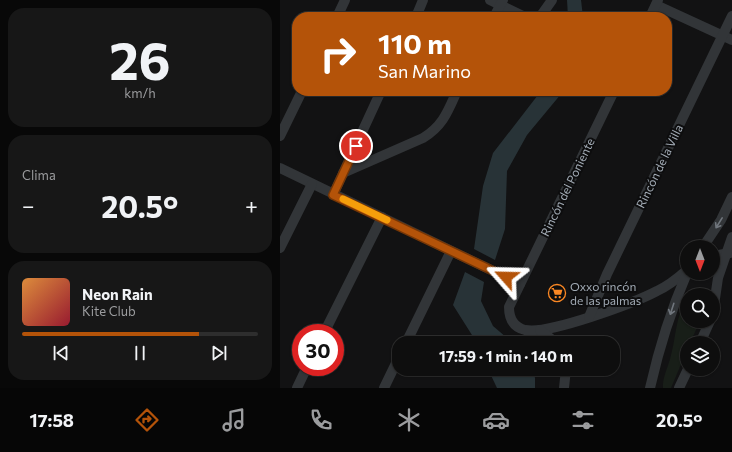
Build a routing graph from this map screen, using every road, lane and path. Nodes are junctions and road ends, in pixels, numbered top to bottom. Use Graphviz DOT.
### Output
graph roads {
  1 [pos="345,0"];
  2 [pos="424,0"];
  3 [pos="490,0"];
  4 [pos="552,0"];
  5 [pos="657,2"];
  6 [pos="501,3"];
  7 [pos="339,12"];
  8 [pos="418,12"];
  9 [pos="496,12"];
  10 [pos="516,12"];
  11 [pos="544,12"];
  12 [pos="652,12"];
  13 [pos="732,16"];
  14 [pos="727,38"];
  15 [pos="300,96"];
  16 [pos="379,96"];
  17 [pos="455,96"];
  18 [pos="612,96"];
  19 [pos="280,136"];
  20 [pos="280,168"];
  21 [pos="343,173"];
  22 [pos="312,184"];
  23 [pos="333,195"];
  24 [pos="732,198"];
  25 [pos="382,218"];
  26 [pos="732,237"];
  27 [pos="708,240"];
  28 [pos="280,248"];
  29 [pos="451,252"];
  30 [pos="729,253"];
  31 [pos="680,276"];
  32 [pos="684,280"];
  33 [pos="520,284"];
  34 [pos="717,288"];
  35 [pos="589,318"];
  36 [pos="329,324"];
  37 [pos="540,330"];
  38 [pos="409,336"];
  39 [pos="547,336"];
  40 [pos="392,371"];
  41 [pos="302,376"];
  42 [pos="565,376"];
  43 [pos="685,376"];
  44 [pos="296,388"];
  45 [pos="384,388"];
  46 [pos="564,388"];
  47 [pos="650,388"];
  48 [pos="679,388"];
  1 -- 7 [label="street"];
  2 -- 8 [label="street"];
  3 -- 6 [label="street"];
  4 -- 11 [label="street"];
  5 -- 12 [label="street"];
  5 -- 14 [label="street"];
  6 -- 9 [label="street"];
  6 -- 10 [label="street"];
  13 -- 14 [label="street, Rincón de la Villa"];
  14 -- 35 [label="street, Rincón de la Villa"];
  15 -- 19 [label="street"];
  16 -- 21 [label="street"];
  17 -- 21 [label="street"];
  18 -- 33 [label="street, Rincón del Poniente"];
  20 -- 22 [label="street"];
  21 -- 23 [label="street"];
  22 -- 23 [label="street"];
  22 -- 28 [label="street"];
  23 -- 25 [label="street"];
  24 -- 27 [label="street, one-way"];
  25 -- 29 [label="street"];
  25 -- 36 [label="street"];
  26 -- 30 [label="street"];
  29 -- 33 [label="street"];
  29 -- 38 [label="street"];
  30 -- 34 [label="street"];
  31 -- 35 [label="street"];
  32 -- 47 [label="street, one-way"];
  33 -- 37 [label="street, Rincón del Poniente"];
  35 -- 37 [label="street"];
  37 -- 39 [label="street"];
  40 -- 45 [label="street"];
  41 -- 44 [label="street"];
  42 -- 46 [label="street"];
  43 -- 48 [label="street"];
}
